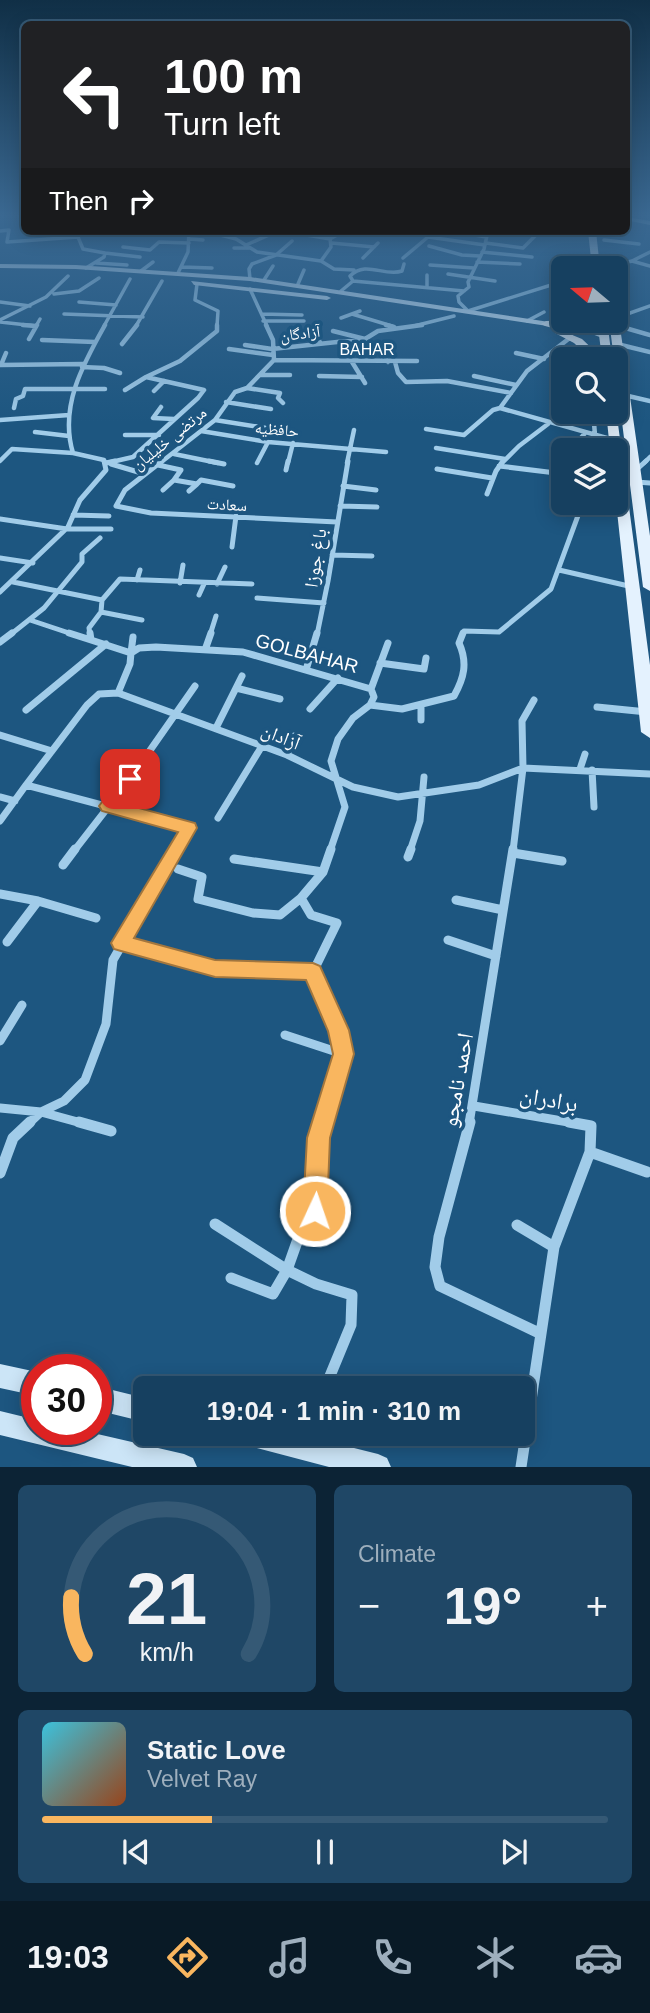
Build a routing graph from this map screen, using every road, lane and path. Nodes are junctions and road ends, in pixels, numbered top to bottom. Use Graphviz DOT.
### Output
graph roads {
  1 [pos="61,285"];
  2 [pos="90,285"];
  3 [pos="127,285"];
  4 [pos="160,285"];
  5 [pos="197,285"];
  6 [pos="212,285"];
  7 [pos="307,285"];
  8 [pos="348,285"];
  9 [pos="400,285"];
  10 [pos="468,285"];
  11 [pos="550,285"];
  12 [pos="427,288"];
  13 [pos="250,289"];
  14 [pos="341,291"];
  15 [pos="464,291"];
  16 [pos="54,294"];
  17 [pos="0,302"];
  18 [pos="79,302"];
  19 [pos="391,303"];
  20 [pos="116,305"];
  21 [pos="31,306"];
  22 [pos="650,306"];
  23 [pos="360,311"];
  24 [pos="468,311"];
  25 [pos="636,311"];
  26 [pos="544,312"];
  27 [pos="64,314"];
  28 [pos="352,314"];
  29 [pos="643,314"];
  30 [pos="111,316"];
  31 [pos="454,316"];
  32 [pos="143,317"];
  33 [pos="262,318"];
  34 [pos="341,318"];
  35 [pos="628,318"];
  36 [pos="40,319"];
  37 [pos="504,320"];
  38 [pos="0,321"];
  39 [pos="527,321"];
  40 [pos="546,324"];
  41 [pos="551,324"];
  42 [pos="551,325"];
  43 [pos="36,326"];
  44 [pos="394,328"];
  45 [pos="332,331"];
  46 [pos="551,331"];
  47 [pos="316,332"];
  48 [pos="628,332"];
  49 [pos="560,333"];
  50 [pos="618,333"];
  51 [pos="650,335"];
  52 [pos="571,337"];
  53 [pos="365,338"];
  54 [pos="29,339"];
  55 [pos="42,340"];
  56 [pos="95,342"];
  57 [pos="320,343"];
  58 [pos="122,344"];
  59 [pos="245,345"];
  60 [pos="582,347"];
  61 [pos="229,349"];
  62 [pos="650,352"];
  63 [pos="5,353"];
  64 [pos="516,353"];
  65 [pos="273,354"];
  66 [pos="544,359"];
  67 [pos="417,361"];
  68 [pos="352,362"];
  69 [pos="388,362"];
  70 [pos="396,362"];
  71 [pos="110,363"];
  72 [pos="0,365"];
  73 [pos="82,366"];
  74 [pos="104,368"];
  75 [pos="120,373"];
  76 [pos="260,375"];
  77 [pos="290,375"];
  78 [pos="319,376"];
  79 [pos="474,376"];
  80 [pos="146,377"];
  81 [pos="164,381"];
  82 [pos="516,385"];
  83 [pos="75,388"];
  84 [pos="247,388"];
  85 [pos="106,389"];
  86 [pos="125,390"];
  87 [pos="154,391"];
  88 [pos="511,393"];
  89 [pos="628,396"];
  90 [pos="650,401"];
  91 [pos="226,402"];
  92 [pos="283,402"];
  93 [pos="160,407"];
  94 [pos="14,408"];
  95 [pos="500,408"];
  96 [pos="271,409"];
  97 [pos="69,415"];
  98 [pos="174,419"];
  99 [pos="215,419"];
  100 [pos="0,420"];
  101 [pos="548,424"];
  102 [pos="594,424"];
  103 [pos="266,428"];
  104 [pos="426,429"];
  105 [pos="242,430"];
  106 [pos="354,430"];
  107 [pos="201,431"];
  108 [pos="34,432"];
  109 [pos="586,433"];
  110 [pos="125,435"];
  111 [pos="159,435"];
  112 [pos="595,435"];
  113 [pos="69,436"];
  114 [pos="238,437"];
  115 [pos="582,438"];
  116 [pos="600,438"];
  117 [pos="268,442"];
  118 [pos="293,443"];
  119 [pos="436,448"];
  120 [pos="350,450"];
  121 [pos="386,452"];
  122 [pos="73,453"];
  123 [pos="174,454"];
  124 [pos="650,457"];
  125 [pos="505,459"];
  126 [pos="0,461"];
  127 [pos="106,463"];
  128 [pos="257,463"];
  129 [pos="224,464"];
  130 [pos="159,465"];
  131 [pos="499,466"];
  132 [pos="437,469"];
  133 [pos="286,470"];
  134 [pos="551,473"];
  135 [pos="145,474"];
  136 [pos="492,478"];
  137 [pos="628,479"];
  138 [pos="174,480"];
  139 [pos="628,480"];
  140 [pos="197,484"];
  141 [pos="628,484"];
  142 [pos="650,484"];
  143 [pos="233,486"];
  144 [pos="343,486"];
  145 [pos="163,490"];
  146 [pos="376,490"];
  147 [pos="189,491"];
  148 [pos="487,494"];
  149 [pos="116,506"];
  150 [pos="340,506"];
  151 [pos="377,507"];
  152 [pos="74,515"];
  153 [pos="578,515"];
  154 [pos="628,515"];
  155 [pos="109,516"];
  156 [pos="236,516"];
  157 [pos="0,519"];
  158 [pos="337,522"];
  159 [pos="66,529"];
  160 [pos="111,529"];
  161 [pos="100,538"];
  162 [pos="232,547"];
  163 [pos="647,551"];
  164 [pos="332,555"];
  165 [pos="372,556"];
  166 [pos="629,556"];
  167 [pos="0,558"];
  168 [pos="33,563"];
  169 [pos="183,565"];
  170 [pos="225,567"];
  171 [pos="141,570"];
  172 [pos="559,570"];
  173 [pos="137,580"];
  174 [pos="13,582"];
  175 [pos="180,583"];
  176 [pos="252,583"];
  177 [pos="204,584"];
  178 [pos="217,584"];
  179 [pos="633,587"];
  180 [pos="650,587"];
  181 [pos="57,590"];
  182 [pos="0,592"];
  183 [pos="199,596"];
  184 [pos="257,598"];
  185 [pos="102,600"];
  186 [pos="324,603"];
  187 [pos="101,612"];
  188 [pos="216,616"];
  189 [pos="30,620"];
  190 [pos="142,620"];
  191 [pos="133,637"];
  192 [pos="91,640"];
  193 [pos="0,642"];
  194 [pos="387,643"];
  195 [pos="106,644"];
  196 [pos="205,650"];
  197 [pos="131,653"];
  198 [pos="426,658"];
  199 [pos="380,663"];
  200 [pos="306,670"];
  201 [pos="242,676"];
  202 [pos="338,678"];
  203 [pos="195,685"];
  204 [pos="236,688"];
  205 [pos="371,689"];
  206 [pos="118,693"];
  207 [pos="280,699"];
  208 [pos="534,700"];
  209 [pos="370,705"];
  210 [pos="421,705"];
  211 [pos="597,707"];
  212 [pos="310,709"];
  213 [pos="26,710"];
  214 [pos="648,712"];
  215 [pos="177,714"];
  216 [pos="421,720"];
  217 [pos="216,728"];
  218 [pos="650,732"];
  219 [pos="0,735"];
  220 [pos="294,736"];
  221 [pos="262,746"];
  222 [pos="52,751"];
  223 [pos="585,754"];
  224 [pos="287,755"];
  225 [pos="523,768"];
  226 [pos="580,769"];
  227 [pos="592,770"];
  228 [pos="650,774"];
  229 [pos="424,777"];
  230 [pos="336,778"];
  231 [pos="26,785"];
  232 [pos="421,793"];
  233 [pos="0,797"];
  234 [pos="15,801"];
  235 [pos="108,806"];
  236 [pos="594,807"];
  237 [pos="218,818"];
  238 [pos="0,821"];
  239 [pos="513,853"];
  240 [pos="408,857"];
  241 [pos="234,859"];
  242 [pos="562,861"];
  243 [pos="63,865"];
  244 [pos="178,869"];
  245 [pos="323,872"];
  246 [pos="0,894"];
  247 [pos="301,898"];
  248 [pos="456,900"];
  249 [pos="38,901"];
  250 [pos="503,910"];
  251 [pos="96,918"];
  252 [pos="449,940"];
  253 [pos="7,942"];
  254 [pos="121,943"];
  255 [pos="496,956"];
  256 [pos="313,972"];
  257 [pos="22,1005"];
  258 [pos="285,1035"];
  259 [pos="0,1041"];
  260 [pos="344,1054"];
  261 [pos="474,1106"];
  262 [pos="0,1108"];
  263 [pos="41,1112"];
  264 [pos="111,1131"];
  265 [pos="590,1152"];
  266 [pos="647,1172"];
  267 [pos="0,1173"];
  268 [pos="215,1224"];
  269 [pos="517,1225"];
  270 [pos="554,1247"];
  271 [pos="287,1270"];
  272 [pos="231,1278"];
  273 [pos="539,1333"];
  274 [pos="0,1376"];
  275 [pos="330,1376"];
  276 [pos="21,1381"];
  277 [pos="112,1402"];
  278 [pos="133,1407"];
  279 [pos="0,1423"];
  280 [pos="334,1446"];
  281 [pos="184,1467"];
  282 [pos="378,1467"];
  283 [pos="521,1467"];
  1 -- 16 [label="street"];
  2 -- 16 [label="street"];
  3 -- 20 [label="street"];
  4 -- 32 [label="street"];
  5 -- 80 [label="street"];
  6 -- 13 [label="main road"];
  7 -- 14 [label="main road"];
  8 -- 14 [label="street"];
  9 -- 12 [label="street"];
  10 -- 15 [label="street"];
  11 -- 24 [label="street"];
  12 -- 15 [label="street"];
  13 -- 19 [label="main road"];
  13 -- 33 [label="street"];
  14 -- 19 [label="main road"];
  15 -- 24 [label="street"];
  16 -- 21 [label="street"];
  17 -- 21 [label="street"];
  18 -- 20 [label="street"];
  19 -- 24 [label="main road"];
  19 -- 31 [label="main road"];
  20 -- 30 [label="street"];
  21 -- 38 [label="street"];
  22 -- 25 [label="street"];
  23 -- 28 [label="street"];
  24 -- 37 [label="main road"];
  25 -- 29 [label="street"];
  25 -- 35 [label="street"];
  26 -- 39 [label="street"];
  27 -- 30 [label="street"];
  28 -- 34 [label="street"];
  28 -- 44 [label="street"];
  30 -- 32 [label="street"];
  30 -- 56 [label="street"];
  31 -- 37 [label="main road"];
  31 -- 44 [label="street, آزادگان"];
  32 -- 58 [label="street"];
  33 -- 33 [label="street"];
  33 -- 65 [label="street"];
  36 -- 43 [label="street"];
  37 -- 39 [label="main road"];
  37 -- 46 [label="main road"];
  38 -- 43 [label="street"];
  39 -- 40 [label="main road"];
  40 -- 41 [label="main road"];
  40 -- 42 [label="main road"];
  43 -- 54 [label="street"];
  44 -- 53 [label="street, آزادگان"];
  45 -- 53 [label="street"];
  47 -- 57 [label="street"];
  48 -- 51 [label="street"];
  49 -- 52 [label="main road"];
  50 -- 62 [label="street"];
  52 -- 60 [label="main road"];
  52 -- 66 [label="street"];
  53 -- 57 [label="street, آزادگان"];
  53 -- 69 [label="street"];
  55 -- 56 [label="street"];
  56 -- 73 [label="street"];
  57 -- 65 [label="street, آزادگان"];
  59 -- 65 [label="street"];
  61 -- 65 [label="street"];
  63 -- 72 [label="street"];
  64 -- 66 [label="street"];
  65 -- 68 [label="street, BAHAR"];
  65 -- 76 [label="street, مرتضی خلیلیان"];
  66 -- 82 [label="street"];
  67 -- 70 [label="street, BAHAR"];
  68 -- 69 [label="street, BAHAR"];
  68 -- 78 [label="street"];
  69 -- 70 [label="street, BAHAR"];
  70 -- 88 [label="street"];
  71 -- 74 [label="street"];
  72 -- 73 [label="street"];
  73 -- 74 [label="street"];
  73 -- 83 [label="street"];
  74 -- 75 [label="street"];
  76 -- 77 [label="street"];
  76 -- 84 [label="street, مرتضی خلیلیان"];
  79 -- 82 [label="street"];
  80 -- 81 [label="street"];
  80 -- 86 [label="street"];
  81 -- 87 [label="street"];
  81 -- 98 [label="street"];
  82 -- 88 [label="street"];
  83 -- 85 [label="street"];
  83 -- 94 [label="street"];
  83 -- 97 [label="street"];
  84 -- 91 [label="street, مرتضی خلیلیان"];
  84 -- 92 [label="street"];
  88 -- 95 [label="street"];
  89 -- 90 [label="street"];
  91 -- 96 [label="street"];
  91 -- 99 [label="street, مرتضی خلیلیان"];
  93 -- 98 [label="street"];
  95 -- 101 [label="street"];
  95 -- 104 [label="street"];
  97 -- 100 [label="street"];
  97 -- 113 [label="street"];
  98 -- 111 [label="street"];
  99 -- 103 [label="street"];
  99 -- 107 [label="street, مرتضی خلیلیان"];
  101 -- 109 [label="street"];
  101 -- 125 [label="street"];
  102 -- 112 [label="street"];
  105 -- 114 [label="street"];
  106 -- 120 [label="street, باغ جوزا"];
  107 -- 114 [label="street, حافظیه"];
  107 -- 123 [label="street, مرتضی خلیلیان"];
  108 -- 113 [label="street"];
  109 -- 112 [label="street"];
  109 -- 115 [label="street"];
  110 -- 111 [label="street"];
  111 -- 127 [label="street"];
  112 -- 116 [label="street"];
  113 -- 122 [label="street"];
  114 -- 117 [label="street, حافظیه"];
  117 -- 118 [label="street, حافظیه"];
  117 -- 128 [label="street"];
  118 -- 120 [label="street, حافظیه"];
  118 -- 133 [label="street"];
  119 -- 125 [label="street"];
  120 -- 121 [label="street, حافظیه"];
  120 -- 144 [label="street, باغ جوزا"];
  122 -- 126 [label="street"];
  122 -- 127 [label="street"];
  123 -- 129 [label="street"];
  123 -- 130 [label="street, مرتضی خلیلیان"];
  124 -- 137 [label="street"];
  125 -- 131 [label="street"];
  127 -- 135 [label="street"];
  127 -- 152 [label="street"];
  130 -- 135 [label="street, مرتضی خلیلیان"];
  130 -- 138 [label="street"];
  131 -- 134 [label="street"];
  131 -- 136 [label="street"];
  132 -- 136 [label="street"];
  135 -- 149 [label="street, مرتضی خلیلیان"];
  136 -- 148 [label="street"];
  138 -- 140 [label="street"];
  138 -- 145 [label="street"];
  139 -- 142 [label="street"];
  140 -- 143 [label="street"];
  140 -- 147 [label="street"];
  141 -- 163 [label="main road"];
  144 -- 146 [label="street"];
  144 -- 150 [label="street, باغ جوزا"];
  149 -- 156 [label="street, سعادت"];
  150 -- 151 [label="street"];
  150 -- 158 [label="street, باغ جوزا"];
  152 -- 155 [label="street"];
  152 -- 159 [label="street"];
  153 -- 172 [label="street"];
  154 -- 166 [label="main road"];
  156 -- 158 [label="street, سعادت"];
  156 -- 162 [label="street"];
  157 -- 159 [label="street"];
  158 -- 164 [label="street, باغ جوزا"];
  159 -- 160 [label="street"];
  159 -- 168 [label="street"];
  161 -- 181 [label="street"];
  163 -- 166 [label="main road"];
  163 -- 180 [label="main road"];
  164 -- 165 [label="street"];
  164 -- 186 [label="street, باغ جوزا"];
  166 -- 179 [label="main road"];
  167 -- 168 [label="street"];
  168 -- 174 [label="street"];
  169 -- 175 [label="street"];
  170 -- 178 [label="street"];
  171 -- 173 [label="street"];
  172 -- 179 [label="street"];
  172 -- 210 [label="street"];
  173 -- 175 [label="street"];
  173 -- 185 [label="street"];
  174 -- 181 [label="street"];
  174 -- 182 [label="street"];
  175 -- 177 [label="street"];
  176 -- 178 [label="street"];
  177 -- 178 [label="street"];
  177 -- 183 [label="street"];
  179 -- 214 [label="main road"];
  181 -- 185 [label="street"];
  181 -- 189 [label="street"];
  184 -- 186 [label="street"];
  185 -- 187 [label="street"];
  186 -- 200 [label="street, باغ جوزا"];
  187 -- 190 [label="street"];
  187 -- 192 [label="street"];
  188 -- 196 [label="street"];
  189 -- 192 [label="street"];
  189 -- 193 [label="street"];
  191 -- 197 [label="street"];
  192 -- 195 [label="street"];
  194 -- 199 [label="street"];
  195 -- 197 [label="street"];
  195 -- 213 [label="street"];
  196 -- 197 [label="street, GOLBAHAR"];
  196 -- 200 [label="street, GOLBAHAR"];
  197 -- 206 [label="street"];
  198 -- 199 [label="street"];
  199 -- 205 [label="street"];
  200 -- 202 [label="street, GOLBAHAR"];
  201 -- 204 [label="street"];
  202 -- 205 [label="street, GOLBAHAR"];
  202 -- 212 [label="street"];
  203 -- 215 [label="street"];
  204 -- 207 [label="street"];
  204 -- 217 [label="street"];
  205 -- 209 [label="street, GOLBAHAR"];
  206 -- 215 [label="street, آزادان"];
  206 -- 222 [label="street"];
  208 -- 225 [label="street, احمد نامجو"];
  209 -- 210 [label="street"];
  209 -- 230 [label="street"];
  210 -- 216 [label="street"];
  211 -- 214 [label="street"];
  214 -- 218 [label="main road"];
  215 -- 217 [label="street, آزادان"];
  215 -- 235 [label="street"];
  217 -- 221 [label="street, آزادان"];
  219 -- 222 [label="street"];
  220 -- 224 [label="street"];
  221 -- 224 [label="street, آزادان"];
  221 -- 237 [label="street"];
  222 -- 231 [label="street"];
  223 -- 226 [label="street"];
  224 -- 230 [label="street, آزادان"];
  225 -- 226 [label="street, آزادان"];
  225 -- 232 [label="street, آزادان"];
  225 -- 239 [label="street, احمد نامجو"];
  226 -- 227 [label="street, آزادان"];
  227 -- 228 [label="street, آزادان"];
  227 -- 236 [label="street"];
  229 -- 232 [label="street"];
  230 -- 232 [label="street, آزادان"];
  230 -- 245 [label="street"];
  231 -- 234 [label="street"];
  231 -- 235 [label="street"];
  232 -- 240 [label="street"];
  233 -- 234 [label="street"];
  234 -- 238 [label="street"];
  235 -- 243 [label="street"];
  235 -- 254 [label="street"];
  239 -- 242 [label="street"];
  239 -- 250 [label="street, احمد نامجو"];
  241 -- 245 [label="street"];
  244 -- 247 [label="street"];
  245 -- 247 [label="street"];
  246 -- 249 [label="street"];
  247 -- 256 [label="street"];
  248 -- 250 [label="street"];
  249 -- 251 [label="street"];
  249 -- 253 [label="street"];
  250 -- 255 [label="street, احمد نامجو"];
  252 -- 255 [label="street"];
  254 -- 256 [label="street"];
  254 -- 263 [label="street"];
  255 -- 261 [label="street, احمد نامجو"];
  256 -- 260 [label="street"];
  257 -- 259 [label="street"];
  258 -- 260 [label="street"];
  260 -- 271 [label="street"];
  261 -- 265 [label="street, برادران"];
  261 -- 273 [label="street, احمد نامجو"];
  262 -- 263 [label="street"];
  263 -- 264 [label="street"];
  263 -- 267 [label="street"];
  265 -- 266 [label="street"];
  265 -- 270 [label="street"];
  268 -- 271 [label="street"];
  269 -- 270 [label="street"];
  270 -- 273 [label="street"];
  271 -- 272 [label="street"];
  271 -- 275 [label="street"];
  273 -- 283 [label="street"];
  274 -- 276 [label="main road"];
  277 -- 278 [label="main road"];
  279 -- 281 [label="main road"];
  280 -- 282 [label="main road"];
}
